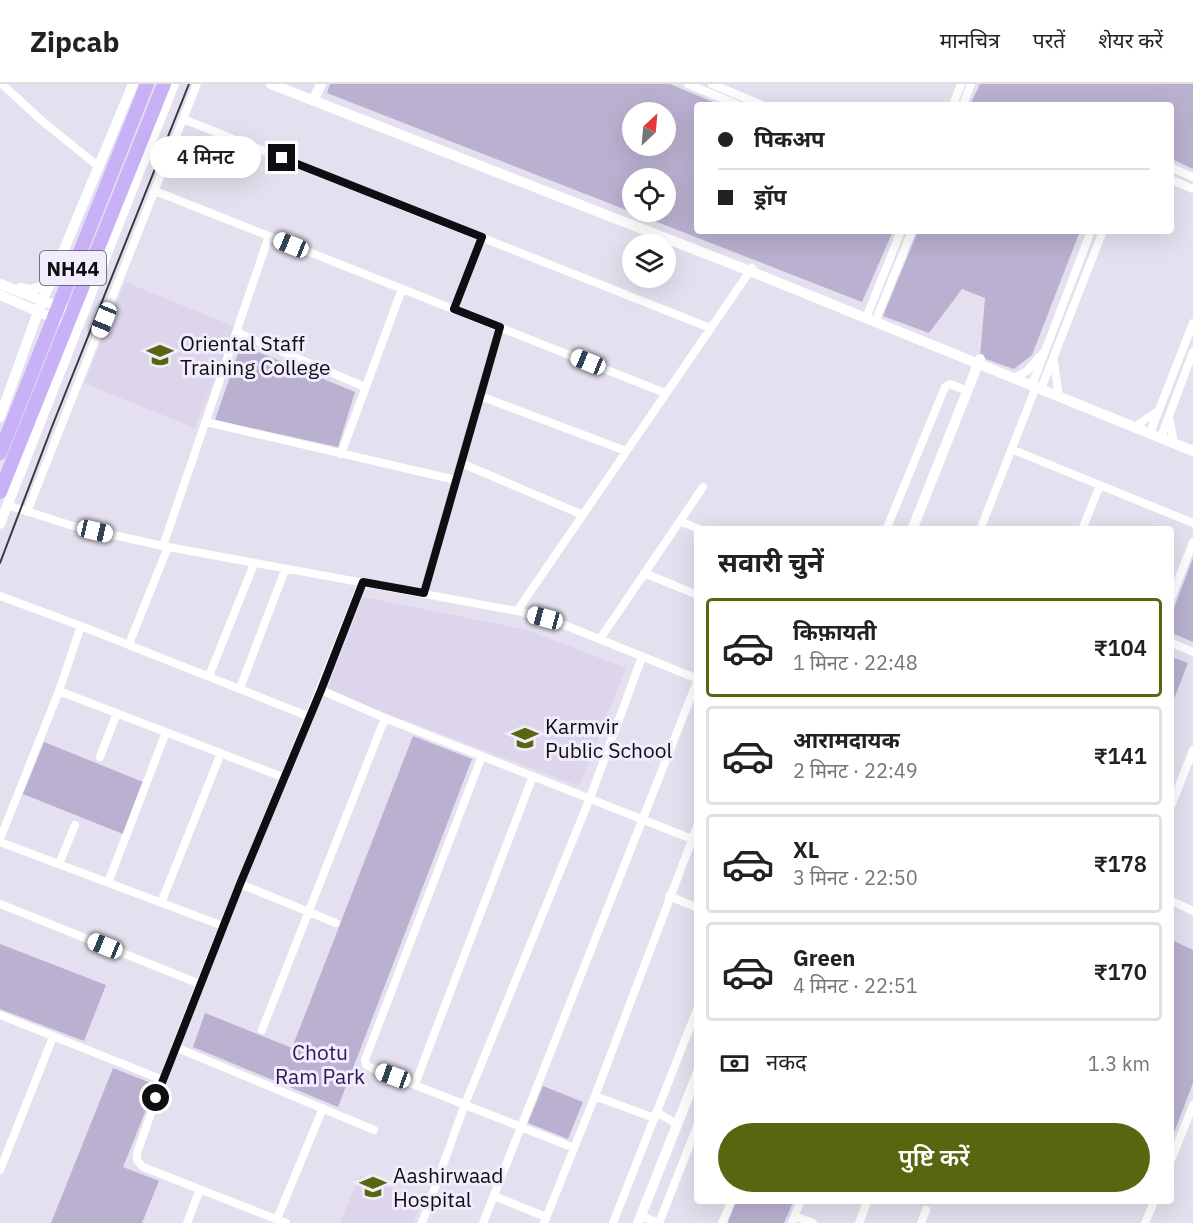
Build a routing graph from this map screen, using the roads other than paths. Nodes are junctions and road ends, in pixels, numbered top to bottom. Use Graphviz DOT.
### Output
graph roads {
  1 [pos="1,84"];
  2 [pos="132,84"];
  3 [pos="147,84"];
  4 [pos="164,84"];
  5 [pos="174,84"];
  6 [pos="197,84"];
  7 [pos="271,84"];
  8 [pos="284,84"];
  9 [pos="321,84"];
  10 [pos="688,84"];
  11 [pos="712,84"];
  12 [pos="961,84"];
  13 [pos="971,84"];
  14 [pos="314,99"];
  15 [pos="731,102"];
  16 [pos="755,102"];
  17 [pos="953,102"];
  18 [pos="964,102"];
  19 [pos="183,119"];
  20 [pos="99,167"];
  21 [pos="1174,169"];
  22 [pos="1193,177"];
  23 [pos="1174,181"];
  24 [pos="1193,189"];
  25 [pos="154,191"];
  26 [pos="900,234"];
  27 [pos="911,234"];
  28 [pos="1090,234"];
  29 [pos="1102,234"];
  30 [pos="269,236"];
  31 [pos="482,237"];
  32 [pos="57,268"];
  33 [pos="751,269"];
  34 [pos="96,281"];
  35 [pos="1,285"];
  36 [pos="50,285"];
  37 [pos="402,289"];
  38 [pos="43,301"];
  39 [pos="19,304"];
  40 [pos="454,309"];
  41 [pos="38,312"];
  42 [pos="82,316"];
  43 [pos="871,317"];
  44 [pos="1193,323"];
  45 [pos="500,327"];
  46 [pos="77,328"];
  47 [pos="710,328"];
  48 [pos="32,329"];
  49 [pos="237,332"];
  50 [pos="26,344"];
  51 [pos="1048,345"];
  52 [pos="1055,351"];
  53 [pos="1193,352"];
  54 [pos="64,360"];
  55 [pos="979,361"];
  56 [pos="1019,375"];
  57 [pos="1037,385"];
  58 [pos="365,387"];
  59 [pos="968,391"];
  60 [pos="1058,391"];
  61 [pos="665,393"];
  62 [pos="480,396"];
  63 [pos="1159,410"];
  64 [pos="1169,416"];
  65 [pos="0,417"];
  66 [pos="206,422"];
  67 [pos="1140,423"];
  68 [pos="1156,433"];
  69 [pos="1173,437"];
  70 [pos="1193,445"];
  71 [pos="1011,449"];
  72 [pos="1193,451"];
  73 [pos="626,452"];
  74 [pos="0,453"];
  75 [pos="341,454"];
  76 [pos="461,463"];
  77 [pos="456,480"];
  78 [pos="1100,485"];
  79 [pos="702,487"];
  80 [pos="0,492"];
  81 [pos="8,505"];
  82 [pos="27,512"];
  83 [pos="583,515"];
  84 [pos="680,520"];
  85 [pos="1193,523"];
  86 [pos="0,524"];
  87 [pos="888,526"];
  88 [pos="914,526"];
  89 [pos="982,526"];
  90 [pos="1084,526"];
  91 [pos="694,527"];
  92 [pos="1193,542"];
  93 [pos="166,546"];
  94 [pos="254,564"];
  95 [pos="285,570"];
  96 [pos="644,573"];
  97 [pos="363,582"];
  98 [pos="1174,591"];
  99 [pos="424,593"];
  100 [pos="694,594"];
  101 [pos="0,596"];
  102 [pos="517,611"];
  103 [pos="81,626"];
  104 [pos="600,639"];
  105 [pos="129,644"];
  106 [pos="1174,644"];
  107 [pos="1193,652"];
  108 [pos="642,657"];
  109 [pos="210,676"];
  110 [pos="694,677"];
  111 [pos="240,688"];
  112 [pos="694,689"];
  113 [pos="59,690"];
  114 [pos="321,690"];
  115 [pos="117,713"];
  116 [pos="310,717"];
  117 [pos="385,718"];
  118 [pos="166,732"];
  119 [pos="1193,750"];
  120 [pos="220,753"];
  121 [pos="482,756"];
  122 [pos="100,757"];
  123 [pos="533,776"];
  124 [pos="285,778"];
  125 [pos="590,798"];
  126 [pos="1174,799"];
  127 [pos="642,819"];
  128 [pos="75,825"];
  129 [pos="694,834"];
  130 [pos="692,839"];
  131 [pos="0,841"];
  132 [pos="59,864"];
  133 [pos="108,883"];
  134 [pos="240,884"];
  135 [pos="669,896"];
  136 [pos="1174,902"];
  137 [pos="161,903"];
  138 [pos="0,904"];
  139 [pos="694,906"];
  140 [pos="1193,911"];
  141 [pos="308,912"];
  142 [pos="336,923"];
  143 [pos="223,926"];
  144 [pos="200,984"];
  145 [pos="0,1015"];
  146 [pos="694,1017"];
  147 [pos="262,1030"];
  148 [pos="53,1037"];
  149 [pos="175,1047"];
  150 [pos="162,1080"];
  151 [pos="694,1082"];
  152 [pos="415,1083"];
  153 [pos="595,1096"];
  154 [pos="465,1104"];
  155 [pos="1193,1105"];
  156 [pos="323,1108"];
  157 [pos="655,1115"];
  158 [pos="677,1124"];
  159 [pos="521,1126"];
  160 [pos="374,1130"];
  161 [pos="694,1134"];
  162 [pos="574,1148"];
  163 [pos="1174,1153"];
  164 [pos="0,1170"];
  165 [pos="200,1189"];
  166 [pos="494,1196"];
  167 [pos="729,1204"];
  168 [pos="799,1204"];
  169 [pos="866,1204"];
  170 [pos="1153,1204"];
  171 [pos="926,1210"];
  172 [pos="640,1219"];
  173 [pos="793,1219"];
  174 [pos="272,1220"];
  175 [pos="545,1220"];
  176 [pos="187,1223"];
  177 [pos="286,1223"];
  178 [pos="422,1223"];
  179 [pos="483,1223"];
  180 [pos="613,1223"];
  181 [pos="659,1223"];
  182 [pos="722,1223"];
  183 [pos="813,1223"];
  184 [pos="859,1223"];
  185 [pos="921,1223"];
  186 [pos="1145,1223"];
  1 -- 20 [label="street"];
  2 -- 20 [label="street"];
  3 -- 74 [label="highway, NH44"];
  4 -- 80 [label="highway, NH44"];
  5 -- 34 [label="street"];
  6 -- 19 [label="street"];
  7 -- 14 [label="street"];
  8 -- 14 [label="street"];
  9 -- 14 [label="street"];
  10 -- 15 [label="street"];
  11 -- 16 [label="street"];
  12 -- 17 [label="street"];
  13 -- 18 [label="street"];
  14 -- 33 [label="street"];
  19 -- 25 [label="street"];
  19 -- 31 [label="street"];
  20 -- 32 [label="street"];
  21 -- 22 [label="street"];
  23 -- 24 [label="street"];
  25 -- 30 [label="street"];
  25 -- 82 [label="street"];
  26 -- 43 [label="street"];
  27 -- 43 [label="street"];
  28 -- 51 [label="street"];
  29 -- 52 [label="street"];
  30 -- 37 [label="street"];
  30 -- 49 [label="street"];
  31 -- 40 [label="street"];
  31 -- 47 [label="street"];
  32 -- 34 [label="street"];
  32 -- 36 [label="street"];
  33 -- 43 [label="street"];
  33 -- 47 [label="street"];
  34 -- 42 [label="street"];
  35 -- 36 [label="street"];
  35 -- 38 [label="street"];
  35 -- 39 [label="street"];
  36 -- 38 [label="street"];
  37 -- 40 [label="street"];
  37 -- 58 [label="street"];
  38 -- 41 [label="street"];
  38 -- 42 [label="street"];
  39 -- 41 [label="street"];
  39 -- 48 [label="street"];
  40 -- 45 [label="street"];
  41 -- 46 [label="street"];
  41 -- 48 [label="street"];
  42 -- 46 [label="street"];
  43 -- 55 [label="street"];
  44 -- 63 [label="street"];
  45 -- 61 [label="street"];
  45 -- 62 [label="street"];
  46 -- 54 [label="street"];
  47 -- 61 [label="street"];
  48 -- 50 [label="street"];
  49 -- 58 [label="street"];
  49 -- 66 [label="street"];
  50 -- 54 [label="street"];
  50 -- 65 [label="street"];
  51 -- 56 [label="street"];
  51 -- 57 [label="street"];
  52 -- 57 [label="street"];
  52 -- 60 [label="street"];
  53 -- 64 [label="street"];
  54 -- 81 [label="street"];
  55 -- 56 [label="street"];
  55 -- 57 [label="street"];
  55 -- 59 [label="street"];
  56 -- 57 [label="street"];
  57 -- 60 [label="street"];
  57 -- 68 [label="street"];
  57 -- 71 [label="street"];
  58 -- 75 [label="street"];
  59 -- 87 [label="street"];
  59 -- 88 [label="street"];
  60 -- 67 [label="street"];
  61 -- 73 [label="street"];
  62 -- 73 [label="street"];
  62 -- 76 [label="street"];
  63 -- 67 [label="street"];
  63 -- 68 [label="street"];
  64 -- 68 [label="street"];
  64 -- 69 [label="street"];
  66 -- 75 [label="street"];
  66 -- 93 [label="street"];
  67 -- 68 [label="street"];
  68 -- 69 [label="street"];
  68 -- 72 [label="street"];
  69 -- 70 [label="street"];
  71 -- 78 [label="street"];
  71 -- 89 [label="street"];
  73 -- 83 [label="street"];
  75 -- 77 [label="street"];
  76 -- 77 [label="street"];
  76 -- 83 [label="street"];
  77 -- 99 [label="street"];
  78 -- 85 [label="street"];
  78 -- 90 [label="street"];
  79 -- 84 [label="street"];
  81 -- 82 [label="street"];
  81 -- 86 [label="street"];
  82 -- 93 [label="street"];
  83 -- 102 [label="street"];
  84 -- 91 [label="street"];
  84 -- 96 [label="street"];
  92 -- 98 [label="street"];
  93 -- 94 [label="street"];
  93 -- 105 [label="street"];
  94 -- 95 [label="street"];
  94 -- 109 [label="street"];
  95 -- 97 [label="street"];
  95 -- 111 [label="street"];
  96 -- 100 [label="street"];
  96 -- 104 [label="street"];
  97 -- 99 [label="street"];
  97 -- 114 [label="street"];
  99 -- 102 [label="street"];
  101 -- 103 [label="street"];
  102 -- 104 [label="street"];
  103 -- 105 [label="street"];
  103 -- 113 [label="street"];
  104 -- 108 [label="street"];
  105 -- 109 [label="street"];
  106 -- 107 [label="street"];
  108 -- 110 [label="street"];
  108 -- 125 [label="street"];
  109 -- 111 [label="street"];
  111 -- 116 [label="street"];
  112 -- 127 [label="street"];
  113 -- 115 [label="street"];
  113 -- 131 [label="street"];
  114 -- 116 [label="street"];
  114 -- 117 [label="street"];
  115 -- 118 [label="street"];
  115 -- 122 [label="street"];
  116 -- 124 [label="street"];
  117 -- 121 [label="street"];
  117 -- 141 [label="street"];
  118 -- 120 [label="street"];
  118 -- 133 [label="street"];
  119 -- 126 [label="street"];
  120 -- 124 [label="street"];
  120 -- 137 [label="street"];
  121 -- 123 [label="street"];
  121 -- 152 [label="street"];
  123 -- 125 [label="street"];
  123 -- 152 [label="street"];
  124 -- 134 [label="street"];
  125 -- 127 [label="street"];
  125 -- 154 [label="street"];
  127 -- 130 [label="street"];
  127 -- 159 [label="street"];
  128 -- 132 [label="street"];
  129 -- 130 [label="street"];
  130 -- 135 [label="street"];
  131 -- 132 [label="street"];
  132 -- 133 [label="street"];
  133 -- 137 [label="street"];
  134 -- 141 [label="street"];
  134 -- 143 [label="street"];
  135 -- 139 [label="street"];
  135 -- 153 [label="street"];
  136 -- 140 [label="street"];
  137 -- 143 [label="street"];
  138 -- 144 [label="street"];
  141 -- 142 [label="street"];
  141 -- 147 [label="street"];
  143 -- 144 [label="street"];
  144 -- 149 [label="street"];
  145 -- 148 [label="street"];
  146 -- 157 [label="street"];
  148 -- 150 [label="street"];
  148 -- 164 [label="street"];
  149 -- 150 [label="street"];
  149 -- 156 [label="street"];
  150 -- 165 [label="street"];
  151 -- 158 [label="street"];
  152 -- 154 [label="street"];
  153 -- 157 [label="street"];
  153 -- 162 [label="street"];
  154 -- 159 [label="street"];
  154 -- 178 [label="street"];
  155 -- 163 [label="street"];
  156 -- 160 [label="street"];
  156 -- 174 [label="street"];
  157 -- 158 [label="street"];
  157 -- 180 [label="street"];
  158 -- 172 [label="street"];
  159 -- 162 [label="street"];
  159 -- 166 [label="street"];
  161 -- 181 [label="street"];
  162 -- 175 [label="street"];
  165 -- 174 [label="street"];
  165 -- 176 [label="street"];
  166 -- 175 [label="street"];
  166 -- 179 [label="street"];
  167 -- 182 [label="street"];
  168 -- 173 [label="street"];
  169 -- 184 [label="street"];
  170 -- 186 [label="street"];
  171 -- 185 [label="street"];
  172 -- 181 [label="street"];
  173 -- 183 [label="street"];
  174 -- 177 [label="street"];
}
